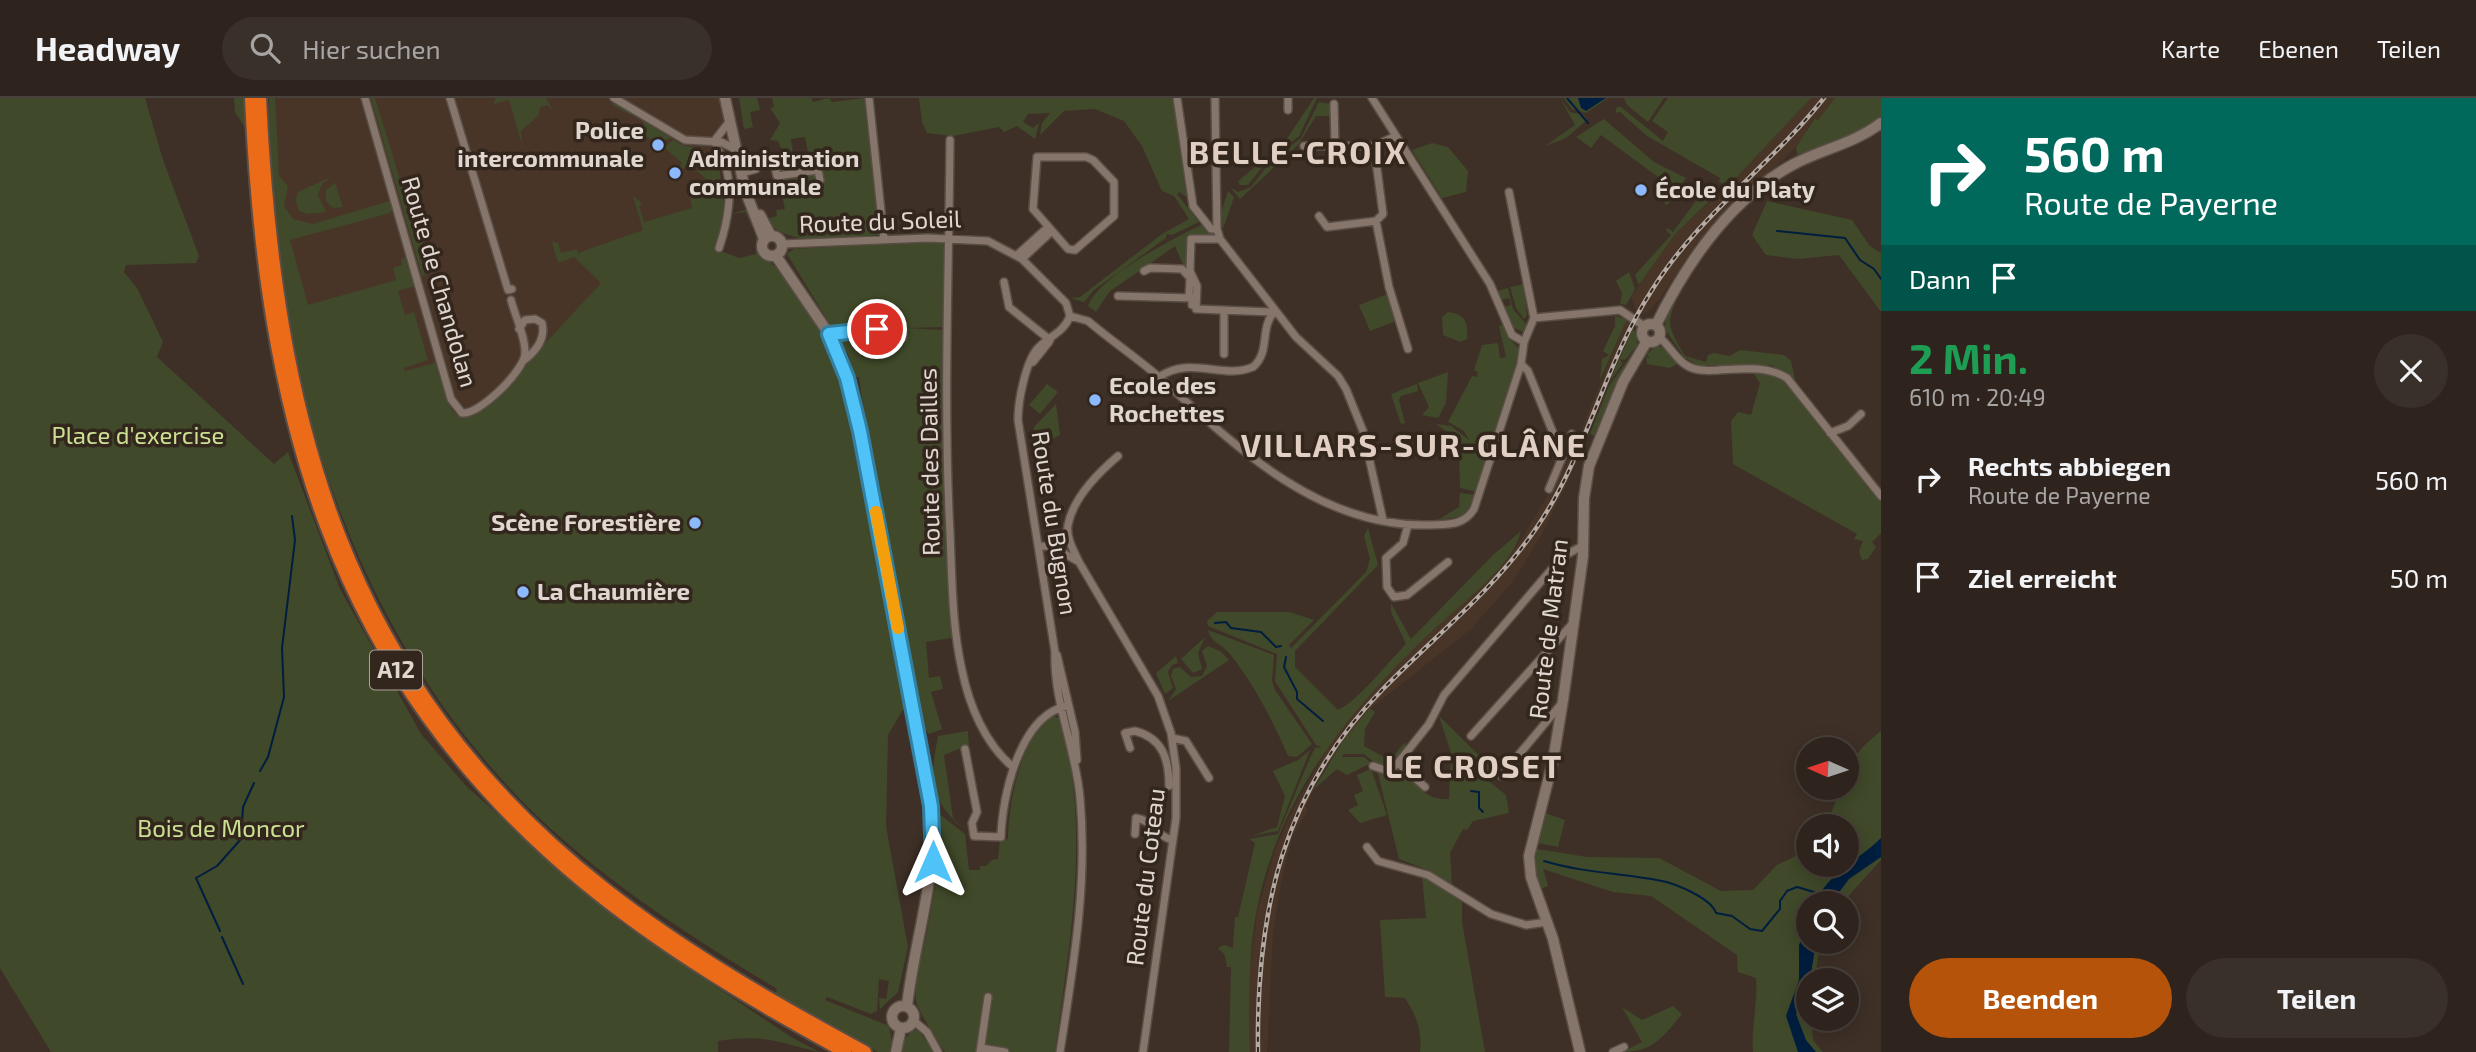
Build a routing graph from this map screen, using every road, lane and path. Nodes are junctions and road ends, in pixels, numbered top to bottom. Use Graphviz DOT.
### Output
graph roads {
  1 [pos="251,98"];
  2 [pos="260,98"];
  3 [pos="365,98"];
  4 [pos="450,98"];
  5 [pos="614,98"];
  6 [pos="724,98"];
  7 [pos="730,98"];
  8 [pos="869,98"];
  9 [pos="1177,98"];
  10 [pos="1215,98"];
  11 [pos="1288,98"];
  12 [pos="1373,98"];
  13 [pos="1334,104"];
  14 [pos="1288,110"];
  15 [pos="729,122"];
  16 [pos="1881,123"];
  17 [pos="1396,136"];
  18 [pos="950,140"];
  19 [pos="715,141"];
  20 [pos="1304,146"];
  21 [pos="1335,146"];
  22 [pos="1374,146"];
  23 [pos="735,149"];
  24 [pos="745,172"];
  25 [pos="820,180"];
  26 [pos="1510,192"];
  27 [pos="1319,216"];
  28 [pos="1376,221"];
  29 [pos="1050,229"];
  30 [pos="1217,229"];
  31 [pos="767,238"];
  32 [pos="948,238"];
  33 [pos="884,239"];
  34 [pos="1220,239"];
  35 [pos="782,244"];
  36 [pos="719,248"];
  37 [pos="776,256"];
  38 [pos="1019,257"];
  39 [pos="1144,271"];
  40 [pos="1004,282"];
  41 [pos="512,289"];
  42 [pos="1118,296"];
  43 [pos="1189,298"];
  44 [pos="511,300"];
  45 [pos="1196,309"];
  46 [pos="1224,311"];
  47 [pos="1274,312"];
  48 [pos="1070,316"];
  49 [pos="1534,318"];
  50 [pos="1656,325"];
  51 [pos="1644,326"];
  52 [pos="519,329"];
  53 [pos="829,334"];
  54 [pos="1659,337"];
  55 [pos="903,338"];
  56 [pos="1049,341"];
  57 [pos="1647,341"];
  58 [pos="1524,342"];
  59 [pos="1408,349"];
  60 [pos="1224,354"];
  61 [pos="523,361"];
  62 [pos="1521,364"];
  63 [pos="1159,377"];
  64 [pos="1861,414"];
  65 [pos="1830,433"];
  66 [pos="1559,443"];
  67 [pos="1562,455"];
  68 [pos="1118,456"];
  69 [pos="1549,489"];
  70 [pos="1881,496"];
  71 [pos="1383,520"];
  72 [pos="1408,525"];
  73 [pos="1068,526"];
  74 [pos="1584,545"];
  75 [pos="1038,546"];
  76 [pos="1053,547"];
  77 [pos="1079,562"];
  78 [pos="1448,562"];
  79 [pos="1573,623"];
  80 [pos="1562,702"];
  81 [pos="1065,707"];
  82 [pos="1471,736"];
  83 [pos="1172,738"];
  84 [pos="1130,748"];
  85 [pos="965,749"];
  86 [pos="1398,763"];
  87 [pos="1373,766"];
  88 [pos="1013,767"];
  89 [pos="1172,771"];
  90 [pos="1501,776"];
  91 [pos="1209,778"];
  92 [pos="1168,786"];
  93 [pos="1425,787"];
  94 [pos="1135,834"];
  95 [pos="1173,840"];
  96 [pos="1367,847"];
  97 [pos="1547,922"];
  98 [pos="988,998"];
  99 [pos="907,1006"];
  100 [pos="914,1021"];
  101 [pos="901,1028"];
  102 [pos="1624,1047"];
  103 [pos="896,1049"];
  104 [pos="980,1050"];
  105 [pos="845,1052"];
  106 [pos="864,1052"];
  107 [pos="938,1052"];
  108 [pos="1005,1052"];
  109 [pos="1060,1052"];
  110 [pos="1143,1052"];
  111 [pos="1580,1052"];
  112 [pos="1614,1052"];
  1 -- 105 [label="highway, A12"];
  2 -- 106 [label="highway, A12"];
  3 -- 61 [label="street, Route de Chandolan"];
  4 -- 41 [label="street"];
  5 -- 19 [label="street"];
  6 -- 15 [label="main road"];
  7 -- 24 [label="main road"];
  8 -- 33 [label="street"];
  9 -- 30 [label="street"];
  10 -- 30 [label="street"];
  11 -- 14 [label="street"];
  12 -- 17 [label="street"];
  13 -- 21 [label="street"];
  15 -- 19 [label="street"];
  15 -- 23 [label="main road"];
  16 -- 50 [label="main road"];
  17 -- 22 [label="street"];
  17 -- 58 [label="street"];
  18 -- 32 [label="street, Route des Dailles"];
  19 -- 23 [label="street"];
  19 -- 36 [label="street"];
  20 -- 21 [label="street"];
  21 -- 22 [label="street"];
  22 -- 28 [label="street"];
  23 -- 31 [label="main road"];
  24 -- 25 [label="street"];
  24 -- 31 [label="main road"];
  26 -- 49 [label="street"];
  27 -- 28 [label="street"];
  28 -- 59 [label="street"];
  29 -- 29 [label="street"];
  29 -- 38 [label="street"];
  30 -- 34 [label="street"];
  31 -- 35 [label="main road"];
  31 -- 37 [label="main road"];
  32 -- 33 [label="street, Route du Soleil"];
  32 -- 38 [label="street, Route du Soleil"];
  32 -- 88 [label="street, Route des Dailles"];
  33 -- 35 [label="street, Route du Soleil"];
  34 -- 45 [label="street"];
  34 -- 47 [label="street"];
  35 -- 37 [label="main road"];
  37 -- 53 [label="main road"];
  38 -- 48 [label="street, Route du Soleil"];
  39 -- 43 [label="street"];
  40 -- 56 [label="street"];
  42 -- 43 [label="street"];
  43 -- 45 [label="street"];
  44 -- 52 [label="street"];
  45 -- 46 [label="street"];
  46 -- 47 [label="street"];
  46 -- 60 [label="street"];
  47 -- 63 [label="street"];
  47 -- 71 [label="street"];
  48 -- 56 [label="street, Route du Bugnon"];
  48 -- 63 [label="street, Route du Soleil"];
  49 -- 51 [label="street"];
  49 -- 58 [label="street, Route du Soleil"];
  50 -- 51 [label="main road"];
  50 -- 54 [label="main road"];
  51 -- 57 [label="main road"];
  52 -- 61 [label="street"];
  52 -- 61 [label="street"];
  53 -- 55 [label="street"];
  53 -- 99 [label="main road"];
  54 -- 57 [label="main road"];
  54 -- 65 [label="street"];
  56 -- 75 [label="street, Route du Bugnon"];
  57 -- 74 [label="main road, Route de Matran"];
  58 -- 62 [label="street, Route du Soleil"];
  62 -- 66 [label="street"];
  62 -- 72 [label="street, Route du Soleil"];
  63 -- 71 [label="street, Route du Soleil"];
  64 -- 65 [label="street"];
  65 -- 70 [label="street"];
  66 -- 67 [label="street"];
  66 -- 67 [label="street"];
  67 -- 69 [label="street"];
  68 -- 73 [label="street"];
  71 -- 72 [label="street, Route du Soleil"];
  72 -- 78 [label="street"];
  73 -- 76 [label="street"];
  73 -- 77 [label="street, Route du Coteau"];
  74 -- 79 [label="main road, Route de Matran"];
  74 -- 86 [label="street"];
  75 -- 76 [label="street, Route du Coteau"];
  75 -- 81 [label="street, Route du Bugnon"];
  76 -- 77 [label="street, Route du Coteau"];
  77 -- 83 [label="street, Route du Coteau"];
  79 -- 80 [label="main road, Route de Matran"];
  79 -- 82 [label="street"];
  80 -- 90 [label="street"];
  80 -- 97 [label="main road, Route de Matran"];
  81 -- 88 [label="street"];
  81 -- 109 [label="street, Route du Bugnon"];
  83 -- 89 [label="street, Route du Coteau"];
  83 -- 91 [label="street"];
  84 -- 89 [label="street"];
  85 -- 88 [label="street"];
  86 -- 87 [label="street"];
  86 -- 93 [label="street"];
  89 -- 92 [label="street"];
  89 -- 95 [label="street, Route du Coteau"];
  94 -- 95 [label="street"];
  95 -- 110 [label="street, Route du Coteau"];
  96 -- 97 [label="street"];
  97 -- 111 [label="main road, Route de Matran"];
  98 -- 104 [label="street"];
  99 -- 100 [label="main road"];
  99 -- 101 [label="main road"];
  100 -- 101 [label="main road"];
  100 -- 107 [label="street"];
  101 -- 103 [label="main road"];
  102 -- 112 [label="street"];
  104 -- 108 [label="street"];
}
